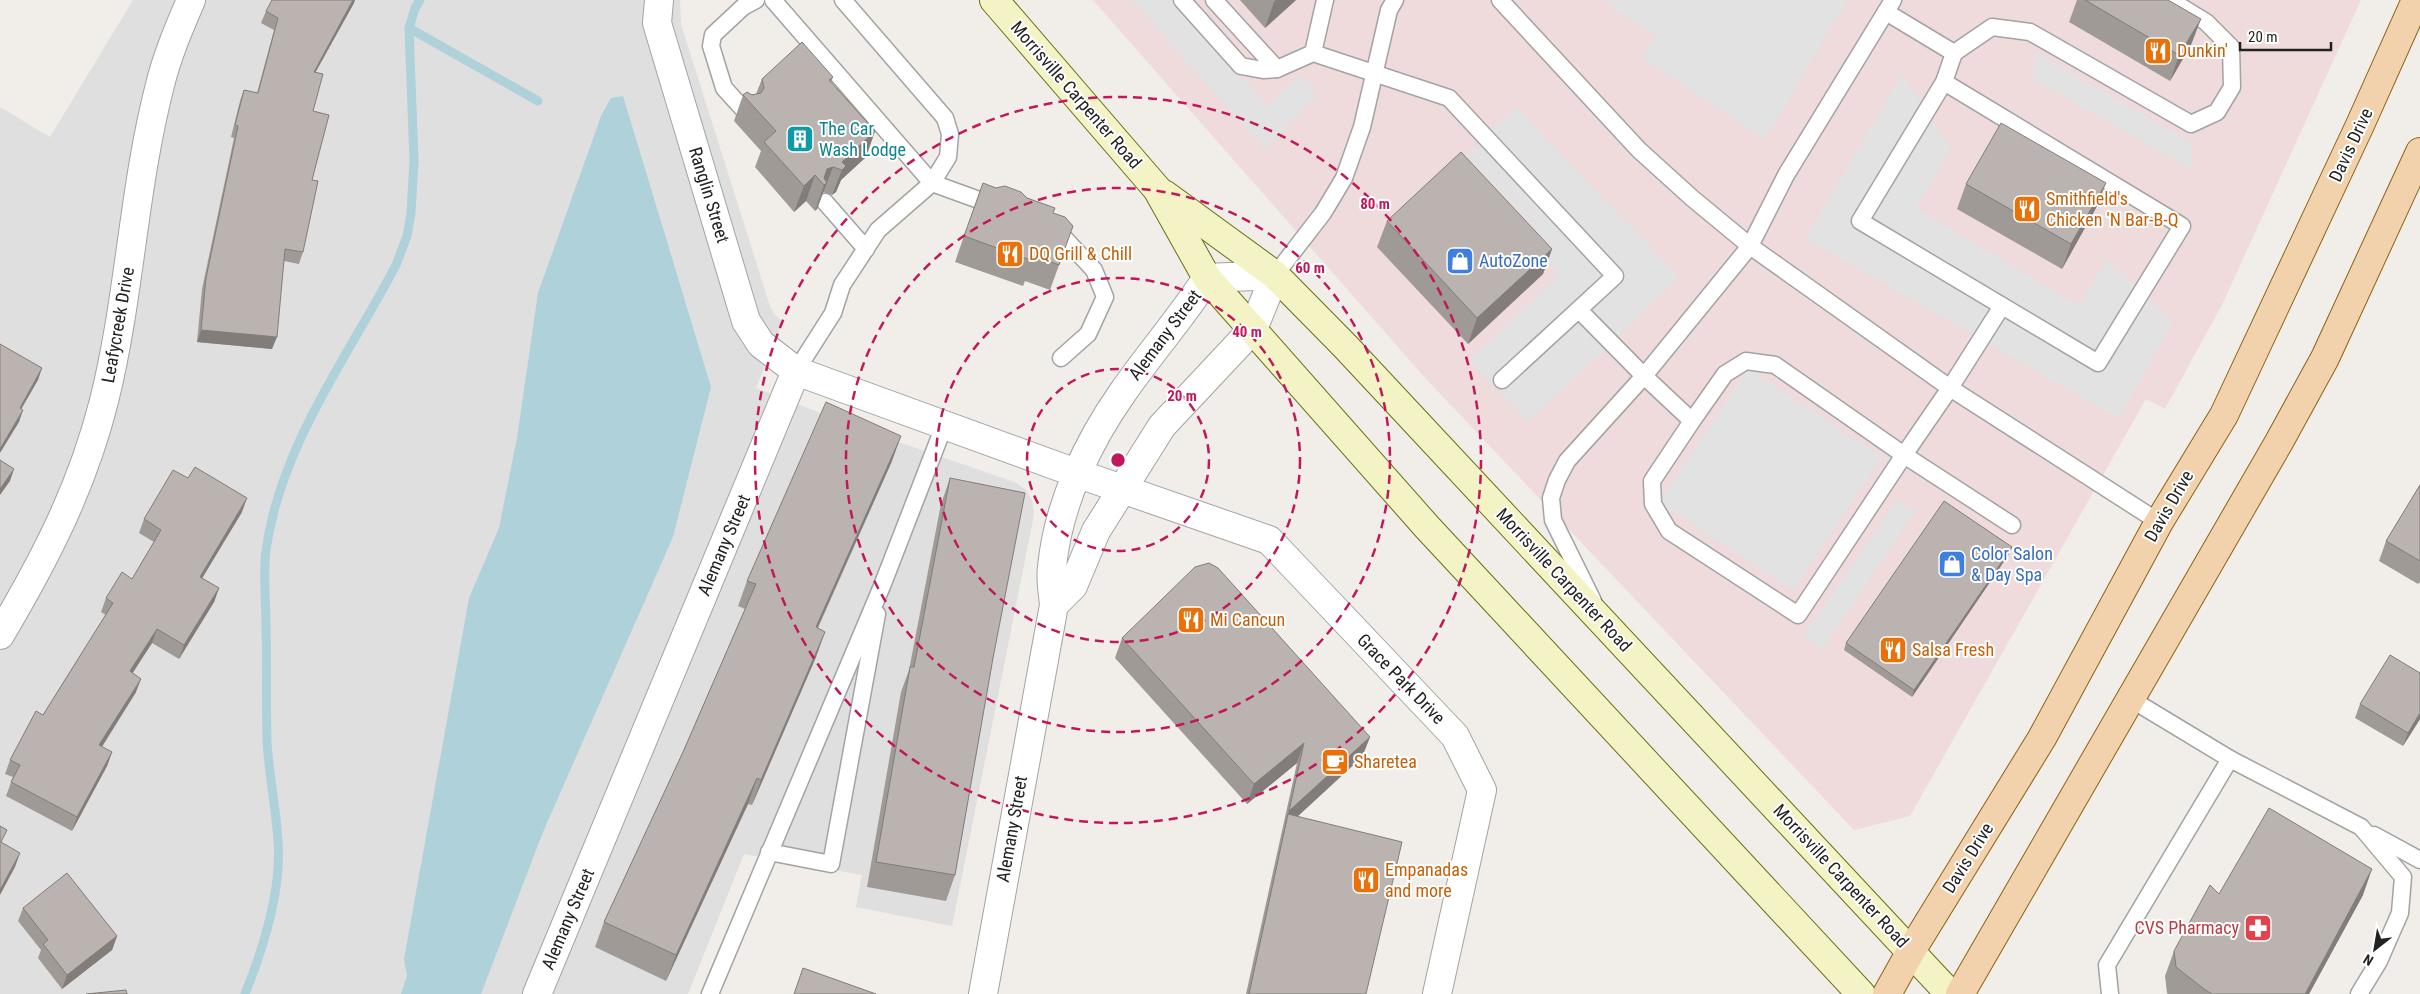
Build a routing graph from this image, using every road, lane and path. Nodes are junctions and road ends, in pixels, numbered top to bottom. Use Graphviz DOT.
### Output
graph roads {
  1 [pos="191,0"];
  2 [pos="659,0"];
  3 [pos="756,0"];
  4 [pos="773,0"];
  5 [pos="843,0"];
  6 [pos="994,0"];
  7 [pos="1182,0"];
  8 [pos="1214,0"];
  9 [pos="1325,0"];
  10 [pos="1395,0"];
  11 [pos="1500,0"];
  12 [pos="2170,0"];
  13 [pos="2416,0"];
  14 [pos="1890,6"];
  15 [pos="1313,53"];
  16 [pos="1954,53"];
  17 [pos="1277,69"];
  18 [pos="1376,74"];
  19 [pos="1944,82"];
  20 [pos="745,111"];
  21 [pos="2420,152"];
  22 [pos="932,183"];
  23 [pos="1157,189"];
  24 [pos="825,202"];
  25 [pos="990,204"];
  26 [pos="1037,220"];
  27 [pos="1750,246"];
  28 [pos="866,249"];
  29 [pos="1275,275"];
  30 [pos="1207,278"];
  31 [pos="2002,306"];
  32 [pos="1578,310"];
  33 [pos="1253,329"];
  34 [pos="1061,358"];
  35 [pos="796,371"];
  36 [pos="1644,376"];
  37 [pos="1502,380"];
  38 [pos="1950,388"];
  39 [pos="1692,421"];
  40 [pos="944,426"];
  41 [pos="1904,455"];
  42 [pos="1076,473"];
  43 [pos="1121,488"];
  44 [pos="2159,522"];
  45 [pos="2012,525"];
  46 [pos="882,586"];
  47 [pos="1054,605"];
  48 [pos="1604,623"];
  49 [pos="0,635"];
  50 [pos="2129,698"];
  51 [pos="2230,759"];
  52 [pos="2361,827"];
  53 [pos="769,852"];
  54 [pos="2420,860"];
  55 [pos="1911,951"];
  56 [pos="537,994"];
  57 [pos="710,994"];
  58 [pos="983,994"];
  59 [pos="1437,994"];
  60 [pos="1861,994"];
  61 [pos="1887,994"];
  62 [pos="1950,994"];
  63 [pos="1960,994"];
  64 [pos="2110,994"];
  65 [pos="2359,994"];
  1 -- 49 [label="street, Leafycreek Drive"];
  2 -- 35 [label="street, Ranglin Street"];
  3 -- 20 [label="lane"];
  4 -- 22 [label="lane"];
  5 -- 22 [label="lane"];
  6 -- 23 [label="main road, Morrisville Carpenter Road"];
  7 -- 17 [label="lane"];
  8 -- 17 [label="lane"];
  9 -- 15 [label="lane"];
  10 -- 18 [label="lane"];
  11 -- 27 [label="lane"];
  12 -- 16 [label="lane"];
  13 -- 44 [label="main road, Davis Drive"];
  14 -- 16 [label="lane"];
  14 -- 27 [label="lane"];
  15 -- 17 [label="lane"];
  15 -- 18 [label="lane"];
  16 -- 19 [label="lane"];
  18 -- 29 [label="lane"];
  18 -- 32 [label="lane"];
  19 -- 31 [label="lane"];
  19 -- 31 [label="lane"];
  21 -- 50 [label="main road"];
  22 -- 25 [label="lane"];
  22 -- 28 [label="lane"];
  23 -- 29 [label="main road, Morrisville Carpenter Road"];
  23 -- 30 [label="main road, Morrisville Carpenter Road"];
  24 -- 28 [label="lane"];
  26 -- 34 [label="lane"];
  27 -- 36 [label="lane"];
  27 -- 38 [label="lane"];
  28 -- 35 [label="lane"];
  29 -- 30 [label="street, Alemany Street"];
  29 -- 33 [label="street"];
  29 -- 48 [label="main road, Morrisville Carpenter Road"];
  30 -- 33 [label="main road, Morrisville Carpenter Road"];
  30 -- 42 [label="street, Alemany Street"];
  31 -- 38 [label="lane"];
  32 -- 36 [label="lane"];
  32 -- 37 [label="lane"];
  33 -- 43 [label="street"];
  33 -- 60 [label="main road, Morrisville Carpenter Road"];
  35 -- 40 [label="street"];
  35 -- 56 [label="street, Alemany Street"];
  36 -- 39 [label="lane"];
  36 -- 48 [label="lane"];
  38 -- 41 [label="lane"];
  38 -- 44 [label="lane"];
  39 -- 41 [label="lane"];
  39 -- 41 [label="lane"];
  40 -- 42 [label="street"];
  40 -- 46 [label="lane"];
  41 -- 45 [label="lane"];
  42 -- 43 [label="street"];
  42 -- 47 [label="street, Alemany Street"];
  43 -- 47 [label="street"];
  43 -- 59 [label="street, Grace Park Drive"];
  44 -- 55 [label="main road, Davis Drive"];
  46 -- 53 [label="lane"];
  46 -- 53 [label="lane"];
  47 -- 58 [label="street, Alemany Street"];
  48 -- 55 [label="main road, Morrisville Carpenter Road"];
  50 -- 51 [label="lane"];
  50 -- 63 [label="main road"];
  51 -- 52 [label="lane"];
  51 -- 64 [label="lane"];
  52 -- 54 [label="lane"];
  52 -- 65 [label="lane"];
  53 -- 57 [label="lane"];
  55 -- 61 [label="main road, Davis Drive"];
  55 -- 62 [label="main road, Morrisville Carpenter Road"];
}
